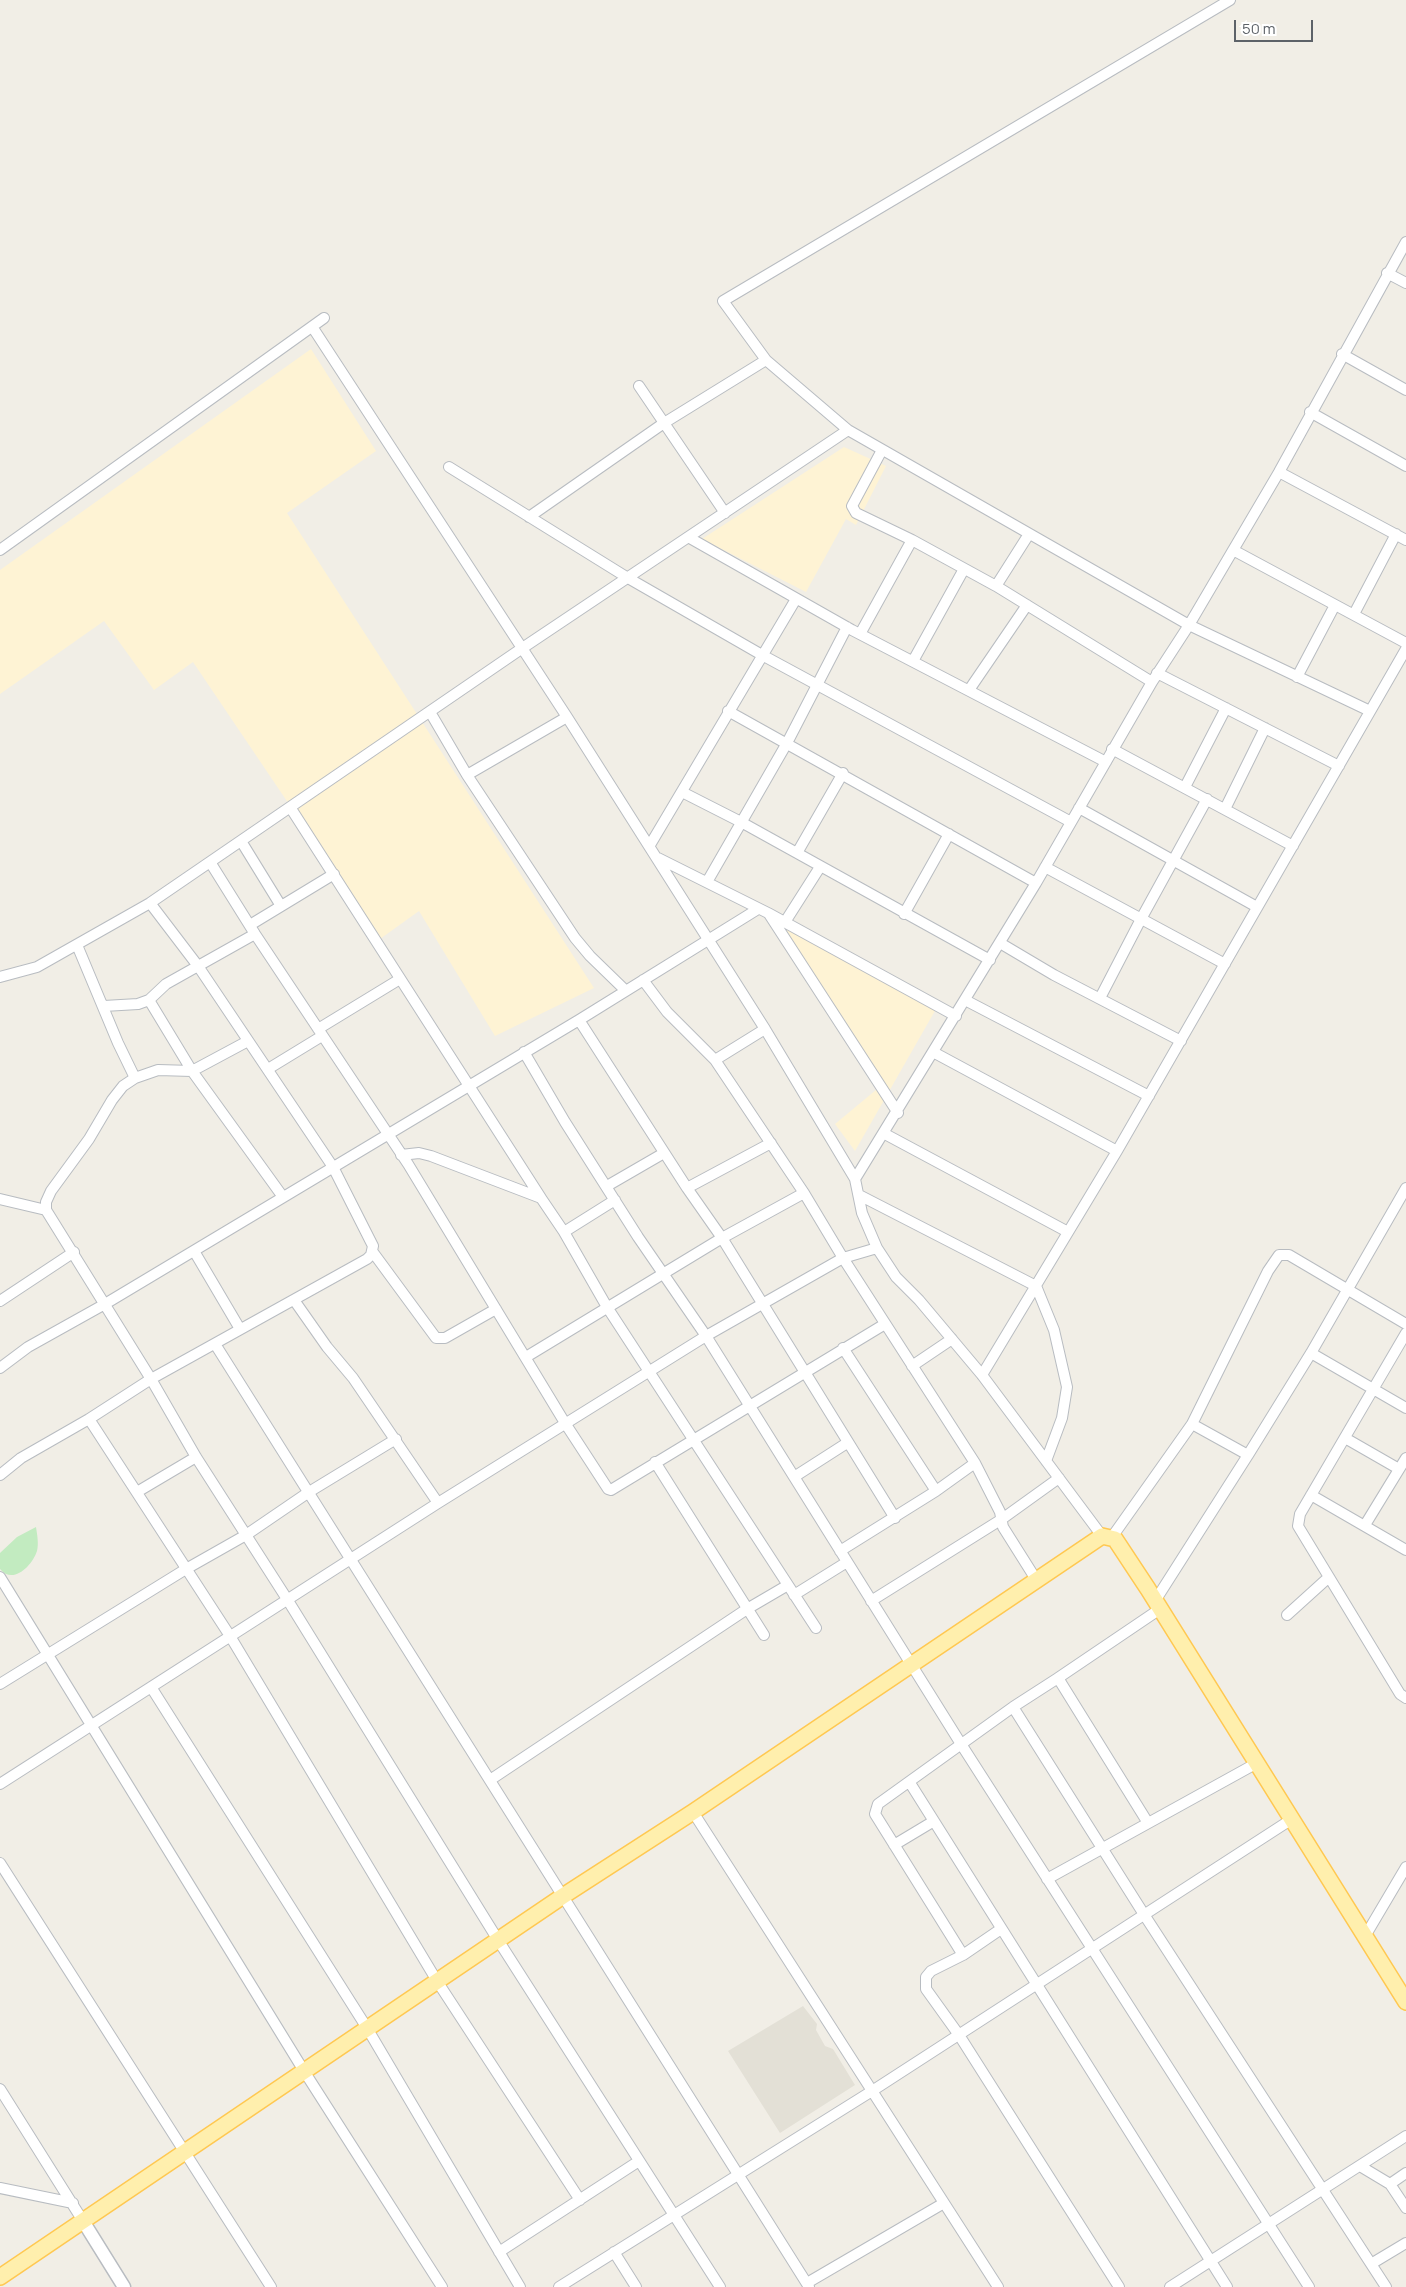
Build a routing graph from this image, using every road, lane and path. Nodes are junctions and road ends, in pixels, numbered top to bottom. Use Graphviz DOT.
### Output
graph roads {
  1 [pos="1230,0"];
  2 [pos="1406,242"];
  3 [pos="1387,273"];
  4 [pos="1406,283"];
  5 [pos="324,318"];
  6 [pos="313,328"];
  7 [pos="1342,354"];
  8 [pos="766,360"];
  9 [pos="639,386"];
  10 [pos="1406,390"];
  11 [pos="1310,412"];
  12 [pos="664,423"];
  13 [pos="848,430"];
  14 [pos="882,450"];
  15 [pos="1406,466"];
  16 [pos="449,468"];
  17 [pos="1278,472"];
  18 [pos="726,512"];
  19 [pos="530,517"];
  20 [pos="1029,534"];
  21 [pos="1396,534"];
  22 [pos="688,537"];
  23 [pos="912,540"];
  24 [pos="1406,540"];
  25 [pos="0,550"];
  26 [pos="1233,550"];
  27 [pos="964,569"];
  28 [pos="628,578"];
  29 [pos="996,586"];
  30 [pos="796,599"];
  31 [pos="1027,605"];
  32 [pos="1335,605"];
  33 [pos="1354,614"];
  34 [pos="1190,625"];
  35 [pos="848,627"];
  36 [pos="860,634"];
  37 [pos="1406,643"];
  38 [pos="522,649"];
  39 [pos="1406,649"];
  40 [pos="762,655"];
  41 [pos="913,661"];
  42 [pos="1296,677"];
  43 [pos="1155,678"];
  44 [pos="819,684"];
  45 [pos="969,690"];
  46 [pos="1226,708"];
  47 [pos="728,711"];
  48 [pos="1370,711"];
  49 [pos="430,712"];
  50 [pos="567,716"];
  51 [pos="1265,728"];
  52 [pos="787,743"];
  53 [pos="1112,749"];
  54 [pos="1106,762"];
  55 [pos="1339,766"];
  56 [pos="843,773"];
  57 [pos="467,775"];
  58 [pos="1185,787"];
  59 [pos="682,792"];
  60 [pos="1208,799"];
  61 [pos="290,807"];
  62 [pos="1079,808"];
  63 [pos="1225,809"];
  64 [pos="741,822"];
  65 [pos="1070,822"];
  66 [pos="949,834"];
  67 [pos="241,841"];
  68 [pos="650,846"];
  69 [pos="1293,846"];
  70 [pos="797,853"];
  71 [pos="657,857"];
  72 [pos="1174,860"];
  73 [pos="210,862"];
  74 [pos="1045,867"];
  75 [pos="820,868"];
  76 [pos="334,874"];
  77 [pos="707,882"];
  78 [pos="1036,883"];
  79 [pos="150,903"];
  80 [pos="281,906"];
  81 [pos="1257,908"];
  82 [pos="763,911"];
  83 [pos="904,914"];
  84 [pos="1141,919"];
  85 [pos="785,922"];
  86 [pos="253,930"];
  87 [pos="709,939"];
  88 [pos="1000,943"];
  89 [pos="77,945"];
  90 [pos="990,960"];
  91 [pos="1225,964"];
  92 [pos="198,966"];
  93 [pos="0,977"];
  94 [pos="400,979"];
  95 [pos="643,980"];
  96 [pos="625,990"];
  97 [pos="1100,998"];
  98 [pos="149,1000"];
  99 [pos="965,1000"];
  100 [pos="104,1006"];
  101 [pos="956,1016"];
  102 [pos="579,1020"];
  103 [pos="765,1029"];
  104 [pos="320,1032"];
  105 [pos="248,1041"];
  106 [pos="1180,1041"];
  107 [pos="524,1052"];
  108 [pos="933,1052"];
  109 [pos="715,1060"];
  110 [pos="268,1069"];
  111 [pos="192,1071"];
  112 [pos="136,1078"];
  113 [pos="468,1085"];
  114 [pos="1149,1096"];
  115 [pos="898,1112"];
  116 [pos="388,1134"];
  117 [pos="885,1134"];
  118 [pos="771,1143"];
  119 [pos="1117,1151"];
  120 [pos="664,1153"];
  121 [pos="401,1155"];
  122 [pos="333,1167"];
  123 [pos="856,1179"];
  124 [pos="607,1186"];
  125 [pos="687,1188"];
  126 [pos="1406,1188"];
  127 [pos="804,1193"];
  128 [pos="859,1195"];
  129 [pos="283,1197"];
  130 [pos="541,1198"];
  131 [pos="0,1199"];
  132 [pos="615,1200"];
  133 [pos="46,1210"];
  134 [pos="564,1232"];
  135 [pos="1068,1232"];
  136 [pos="722,1238"];
  137 [pos="877,1248"];
  138 [pos="194,1251"];
  139 [pos="372,1251"];
  140 [pos="74,1252"];
  141 [pos="842,1258"];
  142 [pos="662,1274"];
  143 [pos="1036,1286"];
  144 [pos="1348,1290"];
  145 [pos="294,1300"];
  146 [pos="0,1301"];
  147 [pos="763,1303"];
  148 [pos="105,1304"];
  149 [pos="607,1307"];
  150 [pos="496,1309"];
  151 [pos="885,1324"];
  152 [pos="1406,1324"];
  153 [pos="240,1330"];
  154 [pos="1406,1333"];
  155 [pos="706,1336"];
  156 [pos="952,1339"];
  157 [pos="215,1344"];
  158 [pos="842,1348"];
  159 [pos="1311,1353"];
  160 [pos="526,1358"];
  161 [pos="912,1366"];
  162 [pos="0,1368"];
  163 [pos="650,1371"];
  164 [pos="805,1372"];
  165 [pos="982,1374"];
  166 [pos="152,1380"];
  167 [pos="1372,1389"];
  168 [pos="749,1406"];
  169 [pos="1406,1408"];
  170 [pos="89,1419"];
  171 [pos="565,1424"];
  172 [pos="1192,1424"];
  173 [pos="1345,1438"];
  174 [pos="396,1439"];
  175 [pos="694,1439"];
  176 [pos="847,1443"];
  177 [pos="1248,1455"];
  178 [pos="196,1457"];
  179 [pos="1406,1458"];
  180 [pos="1046,1460"];
  181 [pos="655,1462"];
  182 [pos="975,1463"];
  183 [pos="1400,1469"];
  184 [pos="0,1475"];
  185 [pos="794,1477"];
  186 [pos="1059,1478"];
  187 [pos="936,1491"];
  188 [pos="137,1492"];
  189 [pos="309,1492"];
  190 [pos="1311,1494"];
  191 [pos="438,1502"];
  192 [pos="894,1518"];
  193 [pos="1002,1519"];
  194 [pos="1365,1525"];
  195 [pos="246,1535"];
  196 [pos="1107,1536"];
  197 [pos="1406,1550"];
  198 [pos="840,1552"];
  199 [pos="351,1559"];
  200 [pos="847,1562"];
  201 [pos="186,1569"];
  202 [pos="0,1577"];
  203 [pos="1328,1577"];
  204 [pos="1038,1581"];
  205 [pos="788,1585"];
  206 [pos="794,1595"];
  207 [pos="287,1599"];
  208 [pos="871,1601"];
  209 [pos="1158,1605"];
  210 [pos="747,1609"];
  211 [pos="1287,1615"];
  212 [pos="816,1628"];
  213 [pos="764,1635"];
  214 [pos="230,1636"];
  215 [pos="49,1654"];
  216 [pos="911,1664"];
  217 [pos="1058,1678"];
  218 [pos="0,1684"];
  219 [pos="151,1687"];
  220 [pos="1406,1698"];
  221 [pos="1013,1706"];
  222 [pos="92,1725"];
  223 [pos="961,1744"];
  224 [pos="1257,1763"];
  225 [pos="490,1780"];
  226 [pos="910,1783"];
  227 [pos="0,1784"];
  228 [pos="693,1812"];
  229 [pos="1292,1819"];
  230 [pos="934,1821"];
  231 [pos="1148,1823"];
  232 [pos="894,1845"];
  233 [pos="1103,1848"];
  234 [pos="0,1864"];
  235 [pos="1406,1868"];
  236 [pos="1048,1879"];
  237 [pos="563,1896"];
  238 [pos="1145,1916"];
  239 [pos="1001,1929"];
  240 [pos="1364,1938"];
  241 [pos="498,1940"];
  242 [pos="1092,1948"];
  243 [pos="963,1955"];
  244 [pos="437,1980"];
  245 [pos="1037,1984"];
  246 [pos="1406,2002"];
  247 [pos="367,2028"];
  248 [pos="959,2035"];
  249 [pos="304,2070"];
  250 [pos="0,2088"];
  251 [pos="872,2091"];
  252 [pos="1405,2139"];
  253 [pos="184,2152"];
  254 [pos="640,2161"];
  255 [pos="1360,2166"];
  256 [pos="1406,2173"];
  257 [pos="738,2174"];
  258 [pos="1390,2184"];
  259 [pos="0,2188"];
  260 [pos="1323,2189"];
  261 [pos="580,2200"];
  262 [pos="944,2202"];
  263 [pos="73,2203"];
  264 [pos="1406,2208"];
  265 [pos="673,2214"];
  266 [pos="83,2221"];
  267 [pos="1269,2223"];
  268 [pos="1406,2243"];
  269 [pos="499,2252"];
  270 [pos="614,2252"];
  271 [pos="1210,2261"];
  272 [pos="1371,2264"];
  273 [pos="0,2277"];
  274 [pos="808,2285"];
  275 [pos="124,2287"];
  276 [pos="271,2287"];
  277 [pos="442,2287"];
  278 [pos="520,2287"];
  279 [pos="559,2287"];
  280 [pos="636,2287"];
  281 [pos="720,2287"];
  282 [pos="998,2287"];
  283 [pos="1119,2287"];
  284 [pos="1170,2287"];
  285 [pos="1227,2287"];
  286 [pos="1309,2287"];
  287 [pos="1386,2287"];
  1 -- 8 [label="street"];
  2 -- 3 [label="street"];
  3 -- 4 [label="street"];
  3 -- 7 [label="street"];
  5 -- 6 [label="street"];
  6 -- 25 [label="street"];
  6 -- 38 [label="street"];
  7 -- 10 [label="street"];
  7 -- 11 [label="street"];
  8 -- 12 [label="street"];
  8 -- 13 [label="street"];
  9 -- 12 [label="street"];
  11 -- 15 [label="street"];
  11 -- 17 [label="street"];
  12 -- 18 [label="street"];
  12 -- 19 [label="street"];
  13 -- 14 [label="street"];
  13 -- 18 [label="street"];
  14 -- 20 [label="street"];
  14 -- 23 [label="street"];
  16 -- 19 [label="street"];
  17 -- 21 [label="street"];
  17 -- 26 [label="street"];
  18 -- 22 [label="street"];
  19 -- 28 [label="street"];
  20 -- 29 [label="street"];
  20 -- 34 [label="street"];
  21 -- 24 [label="street"];
  21 -- 33 [label="street"];
  22 -- 28 [label="street"];
  22 -- 30 [label="street"];
  23 -- 27 [label="street"];
  23 -- 36 [label="street"];
  26 -- 32 [label="street"];
  26 -- 34 [label="street"];
  27 -- 29 [label="street"];
  27 -- 41 [label="street"];
  28 -- 38 [label="street"];
  28 -- 40 [label="street"];
  29 -- 31 [label="street"];
  30 -- 35 [label="street"];
  30 -- 40 [label="street"];
  31 -- 43 [label="street"];
  31 -- 45 [label="street"];
  32 -- 33 [label="street"];
  32 -- 42 [label="street"];
  33 -- 37 [label="street"];
  34 -- 42 [label="street"];
  34 -- 43 [label="street"];
  35 -- 36 [label="street"];
  35 -- 44 [label="street"];
  36 -- 41 [label="street"];
  38 -- 49 [label="street"];
  38 -- 50 [label="street"];
  39 -- 48 [label="street"];
  40 -- 44 [label="street"];
  40 -- 47 [label="street"];
  41 -- 45 [label="street"];
  42 -- 48 [label="street"];
  43 -- 46 [label="street"];
  43 -- 53 [label="street"];
  44 -- 52 [label="street"];
  44 -- 65 [label="street"];
  45 -- 54 [label="street"];
  46 -- 51 [label="street"];
  46 -- 58 [label="street"];
  47 -- 52 [label="street"];
  47 -- 59 [label="street"];
  48 -- 55 [label="street"];
  49 -- 57 [label="street"];
  49 -- 61 [label="street"];
  50 -- 57 [label="street"];
  50 -- 68 [label="street"];
  51 -- 55 [label="street"];
  51 -- 63 [label="street"];
  52 -- 56 [label="street"];
  52 -- 64 [label="street"];
  53 -- 54 [label="street"];
  53 -- 58 [label="street"];
  54 -- 62 [label="street"];
  55 -- 69 [label="street"];
  56 -- 66 [label="street"];
  56 -- 70 [label="street"];
  57 -- 96 [label="street"];
  58 -- 60 [label="street"];
  59 -- 64 [label="street"];
  59 -- 68 [label="street"];
  60 -- 63 [label="street"];
  60 -- 72 [label="street"];
  61 -- 67 [label="street"];
  61 -- 76 [label="street"];
  62 -- 65 [label="street"];
  62 -- 72 [label="street"];
  63 -- 69 [label="street"];
  64 -- 70 [label="street"];
  64 -- 77 [label="street"];
  65 -- 74 [label="street"];
  66 -- 78 [label="street"];
  66 -- 83 [label="street"];
  67 -- 73 [label="street"];
  67 -- 80 [label="street"];
  68 -- 71 [label="street"];
  69 -- 81 [label="street"];
  70 -- 75 [label="street"];
  71 -- 77 [label="street"];
  71 -- 87 [label="street"];
  72 -- 81 [label="street"];
  72 -- 84 [label="street"];
  73 -- 79 [label="street"];
  73 -- 86 [label="street"];
  74 -- 78 [label="street"];
  74 -- 84 [label="street"];
  75 -- 83 [label="street"];
  75 -- 85 [label="street"];
  76 -- 80 [label="street"];
  76 -- 94 [label="street"];
  77 -- 82 [label="street"];
  78 -- 88 [label="street"];
  79 -- 89 [label="street"];
  79 -- 92 [label="street"];
  80 -- 86 [label="street"];
  81 -- 91 [label="street"];
  82 -- 85 [label="street"];
  82 -- 87 [label="street"];
  82 -- 115 [label="street"];
  83 -- 90 [label="street"];
  84 -- 91 [label="street"];
  84 -- 97 [label="street"];
  85 -- 101 [label="street"];
  86 -- 92 [label="street"];
  86 -- 104 [label="street"];
  87 -- 95 [label="street"];
  87 -- 103 [label="street"];
  88 -- 90 [label="street"];
  88 -- 97 [label="street"];
  89 -- 93 [label="street"];
  89 -- 100 [label="street"];
  90 -- 99 [label="street"];
  91 -- 106 [label="street"];
  92 -- 98 [label="street"];
  92 -- 105 [label="street"];
  94 -- 104 [label="street"];
  94 -- 113 [label="street"];
  95 -- 96 [label="street"];
  95 -- 109 [label="street"];
  96 -- 102 [label="street"];
  97 -- 106 [label="street"];
  98 -- 100 [label="street"];
  98 -- 111 [label="street"];
  99 -- 101 [label="street"];
  99 -- 114 [label="street"];
  100 -- 112 [label="street"];
  101 -- 108 [label="street"];
  102 -- 107 [label="street"];
  102 -- 120 [label="street"];
  103 -- 109 [label="street"];
  103 -- 123 [label="street"];
  104 -- 110 [label="street"];
  104 -- 116 [label="street"];
  105 -- 110 [label="street"];
  105 -- 111 [label="street"];
  106 -- 114 [label="street"];
  107 -- 113 [label="street"];
  107 -- 124 [label="street"];
  108 -- 115 [label="street"];
  108 -- 119 [label="street"];
  109 -- 118 [label="street"];
  110 -- 122 [label="street"];
  111 -- 112 [label="street"];
  111 -- 129 [label="street"];
  112 -- 133 [label="street"];
  113 -- 116 [label="street"];
  113 -- 130 [label="street"];
  114 -- 119 [label="street"];
  115 -- 117 [label="street"];
  116 -- 121 [label="street"];
  116 -- 122 [label="street"];
  117 -- 123 [label="street"];
  117 -- 135 [label="street"];
  118 -- 125 [label="street"];
  118 -- 127 [label="street"];
  119 -- 135 [label="street"];
  120 -- 124 [label="street"];
  120 -- 125 [label="street"];
  121 -- 130 [label="street"];
  121 -- 150 [label="street"];
  122 -- 129 [label="street"];
  122 -- 139 [label="street"];
  123 -- 128 [label="street"];
  124 -- 132 [label="street"];
  125 -- 136 [label="street"];
  126 -- 144 [label="street"];
  127 -- 136 [label="street"];
  127 -- 141 [label="street"];
  128 -- 137 [label="street"];
  128 -- 143 [label="street"];
  129 -- 138 [label="street"];
  130 -- 134 [label="street"];
  131 -- 133 [label="street"];
  132 -- 134 [label="street"];
  132 -- 142 [label="street"];
  133 -- 140 [label="street"];
  134 -- 149 [label="street"];
  135 -- 143 [label="street"];
  136 -- 142 [label="street"];
  136 -- 147 [label="street"];
  137 -- 141 [label="street"];
  137 -- 156 [label="street"];
  138 -- 148 [label="street"];
  138 -- 153 [label="street"];
  139 -- 145 [label="street"];
  139 -- 150 [label="street"];
  140 -- 146 [label="street"];
  140 -- 148 [label="street"];
  141 -- 147 [label="street"];
  141 -- 151 [label="street"];
  142 -- 149 [label="street"];
  142 -- 155 [label="street"];
  143 -- 165 [label="street"];
  143 -- 180 [label="street"];
  144 -- 152 [label="street"];
  144 -- 159 [label="street"];
  144 -- 172 [label="street"];
  145 -- 153 [label="street"];
  145 -- 174 [label="street"];
  147 -- 155 [label="street"];
  147 -- 164 [label="street"];
  148 -- 162 [label="street"];
  148 -- 166 [label="street"];
  149 -- 160 [label="street"];
  149 -- 163 [label="street"];
  150 -- 160 [label="street"];
  151 -- 158 [label="street"];
  151 -- 161 [label="street"];
  153 -- 157 [label="street"];
  154 -- 167 [label="street"];
  155 -- 163 [label="street"];
  155 -- 168 [label="street"];
  156 -- 161 [label="street"];
  156 -- 165 [label="street"];
  157 -- 166 [label="street"];
  157 -- 189 [label="street"];
  158 -- 164 [label="street"];
  158 -- 187 [label="street"];
  159 -- 167 [label="street"];
  159 -- 177 [label="street"];
  160 -- 171 [label="street"];
  161 -- 182 [label="street"];
  163 -- 171 [label="street"];
  163 -- 175 [label="street"];
  164 -- 168 [label="street"];
  164 -- 176 [label="street"];
  165 -- 180 [label="street"];
  166 -- 170 [label="street"];
  166 -- 178 [label="street"];
  167 -- 169 [label="street"];
  167 -- 173 [label="street"];
  168 -- 175 [label="street"];
  168 -- 185 [label="street"];
  170 -- 184 [label="street"];
  170 -- 188 [label="street"];
  171 -- 181 [label="street"];
  171 -- 191 [label="street"];
  172 -- 177 [label="street"];
  172 -- 196 [label="street"];
  173 -- 183 [label="street"];
  173 -- 190 [label="street"];
  174 -- 189 [label="street"];
  174 -- 191 [label="street"];
  175 -- 181 [label="street"];
  175 -- 205 [label="street"];
  176 -- 185 [label="street"];
  176 -- 192 [label="street"];
  177 -- 209 [label="street"];
  178 -- 188 [label="street"];
  178 -- 195 [label="street"];
  179 -- 183 [label="street"];
  180 -- 186 [label="street"];
  181 -- 210 [label="street"];
  182 -- 187 [label="street"];
  182 -- 193 [label="street"];
  183 -- 194 [label="street"];
  185 -- 198 [label="street"];
  186 -- 193 [label="street"];
  186 -- 196 [label="street"];
  187 -- 192 [label="street"];
  188 -- 201 [label="street"];
  189 -- 195 [label="street"];
  189 -- 199 [label="street"];
  190 -- 194 [label="street"];
  190 -- 203 [label="street"];
  191 -- 199 [label="street"];
  192 -- 198 [label="street"];
  193 -- 204 [label="street"];
  193 -- 208 [label="street"];
  194 -- 197 [label="street"];
  195 -- 201 [label="street"];
  195 -- 207 [label="street"];
  196 -- 204 [label="main road"];
  196 -- 209 [label="main road"];
  198 -- 200 [label="street"];
  199 -- 207 [label="street"];
  199 -- 225 [label="street"];
  200 -- 206 [label="street"];
  200 -- 208 [label="street"];
  201 -- 214 [label="street"];
  201 -- 215 [label="street"];
  202 -- 215 [label="street"];
  203 -- 211 [label="street"];
  203 -- 220 [label="street"];
  204 -- 216 [label="main road"];
  205 -- 206 [label="street"];
  205 -- 210 [label="street"];
  206 -- 212 [label="street"];
  207 -- 214 [label="street"];
  207 -- 241 [label="street"];
  208 -- 216 [label="street"];
  209 -- 217 [label="street"];
  209 -- 224 [label="main road"];
  210 -- 213 [label="street"];
  210 -- 225 [label="street"];
  214 -- 219 [label="street"];
  214 -- 244 [label="street"];
  215 -- 218 [label="street"];
  215 -- 222 [label="street"];
  216 -- 223 [label="street"];
  216 -- 228 [label="main road"];
  217 -- 221 [label="street"];
  217 -- 231 [label="street"];
  219 -- 222 [label="street"];
  219 -- 247 [label="street"];
  221 -- 223 [label="street"];
  221 -- 233 [label="street"];
  222 -- 227 [label="street"];
  222 -- 249 [label="street"];
  223 -- 226 [label="street"];
  223 -- 236 [label="street"];
  224 -- 229 [label="main road"];
  224 -- 231 [label="street"];
  225 -- 237 [label="street"];
  226 -- 230 [label="street"];
  226 -- 232 [label="street"];
  228 -- 237 [label="main road"];
  228 -- 251 [label="street"];
  229 -- 238 [label="street"];
  229 -- 240 [label="main road"];
  230 -- 232 [label="street"];
  230 -- 239 [label="street"];
  231 -- 233 [label="street"];
  232 -- 243 [label="street"];
  233 -- 236 [label="street"];
  233 -- 238 [label="street"];
  234 -- 253 [label="street"];
  235 -- 240 [label="street"];
  236 -- 242 [label="street"];
  237 -- 241 [label="main road"];
  237 -- 257 [label="street"];
  238 -- 242 [label="street"];
  238 -- 260 [label="street"];
  239 -- 243 [label="street"];
  239 -- 245 [label="street"];
  240 -- 246 [label="main road"];
  241 -- 244 [label="main road"];
  241 -- 254 [label="street"];
  242 -- 245 [label="street"];
  242 -- 267 [label="street"];
  243 -- 248 [label="street"];
  244 -- 247 [label="main road"];
  244 -- 261 [label="street"];
  245 -- 248 [label="street"];
  245 -- 271 [label="street"];
  247 -- 249 [label="main road"];
  247 -- 269 [label="street"];
  248 -- 251 [label="street"];
  248 -- 283 [label="street"];
  249 -- 253 [label="main road"];
  249 -- 277 [label="street"];
  250 -- 263 [label="street"];
  251 -- 257 [label="street"];
  251 -- 262 [label="street"];
  252 -- 255 [label="street"];
  253 -- 266 [label="main road"];
  253 -- 276 [label="street"];
  254 -- 261 [label="street"];
  254 -- 265 [label="street"];
  255 -- 258 [label="street"];
  255 -- 260 [label="street"];
  256 -- 258 [label="street"];
  257 -- 265 [label="street"];
  257 -- 274 [label="street"];
  258 -- 264 [label="street"];
  259 -- 263 [label="street"];
  260 -- 267 [label="street"];
  260 -- 272 [label="street"];
  261 -- 269 [label="street"];
  262 -- 274 [label="street"];
  262 -- 282 [label="street"];
  263 -- 266 [label="street"];
  265 -- 270 [label="street"];
  265 -- 281 [label="street"];
  266 -- 273 [label="main road"];
  266 -- 275 [label="street"];
  267 -- 271 [label="street"];
  267 -- 286 [label="street"];
  268 -- 272 [label="street"];
  269 -- 278 [label="street"];
  270 -- 279 [label="street"];
  270 -- 280 [label="street"];
  271 -- 284 [label="street"];
  271 -- 285 [label="street"];
  272 -- 287 [label="street"];
}
